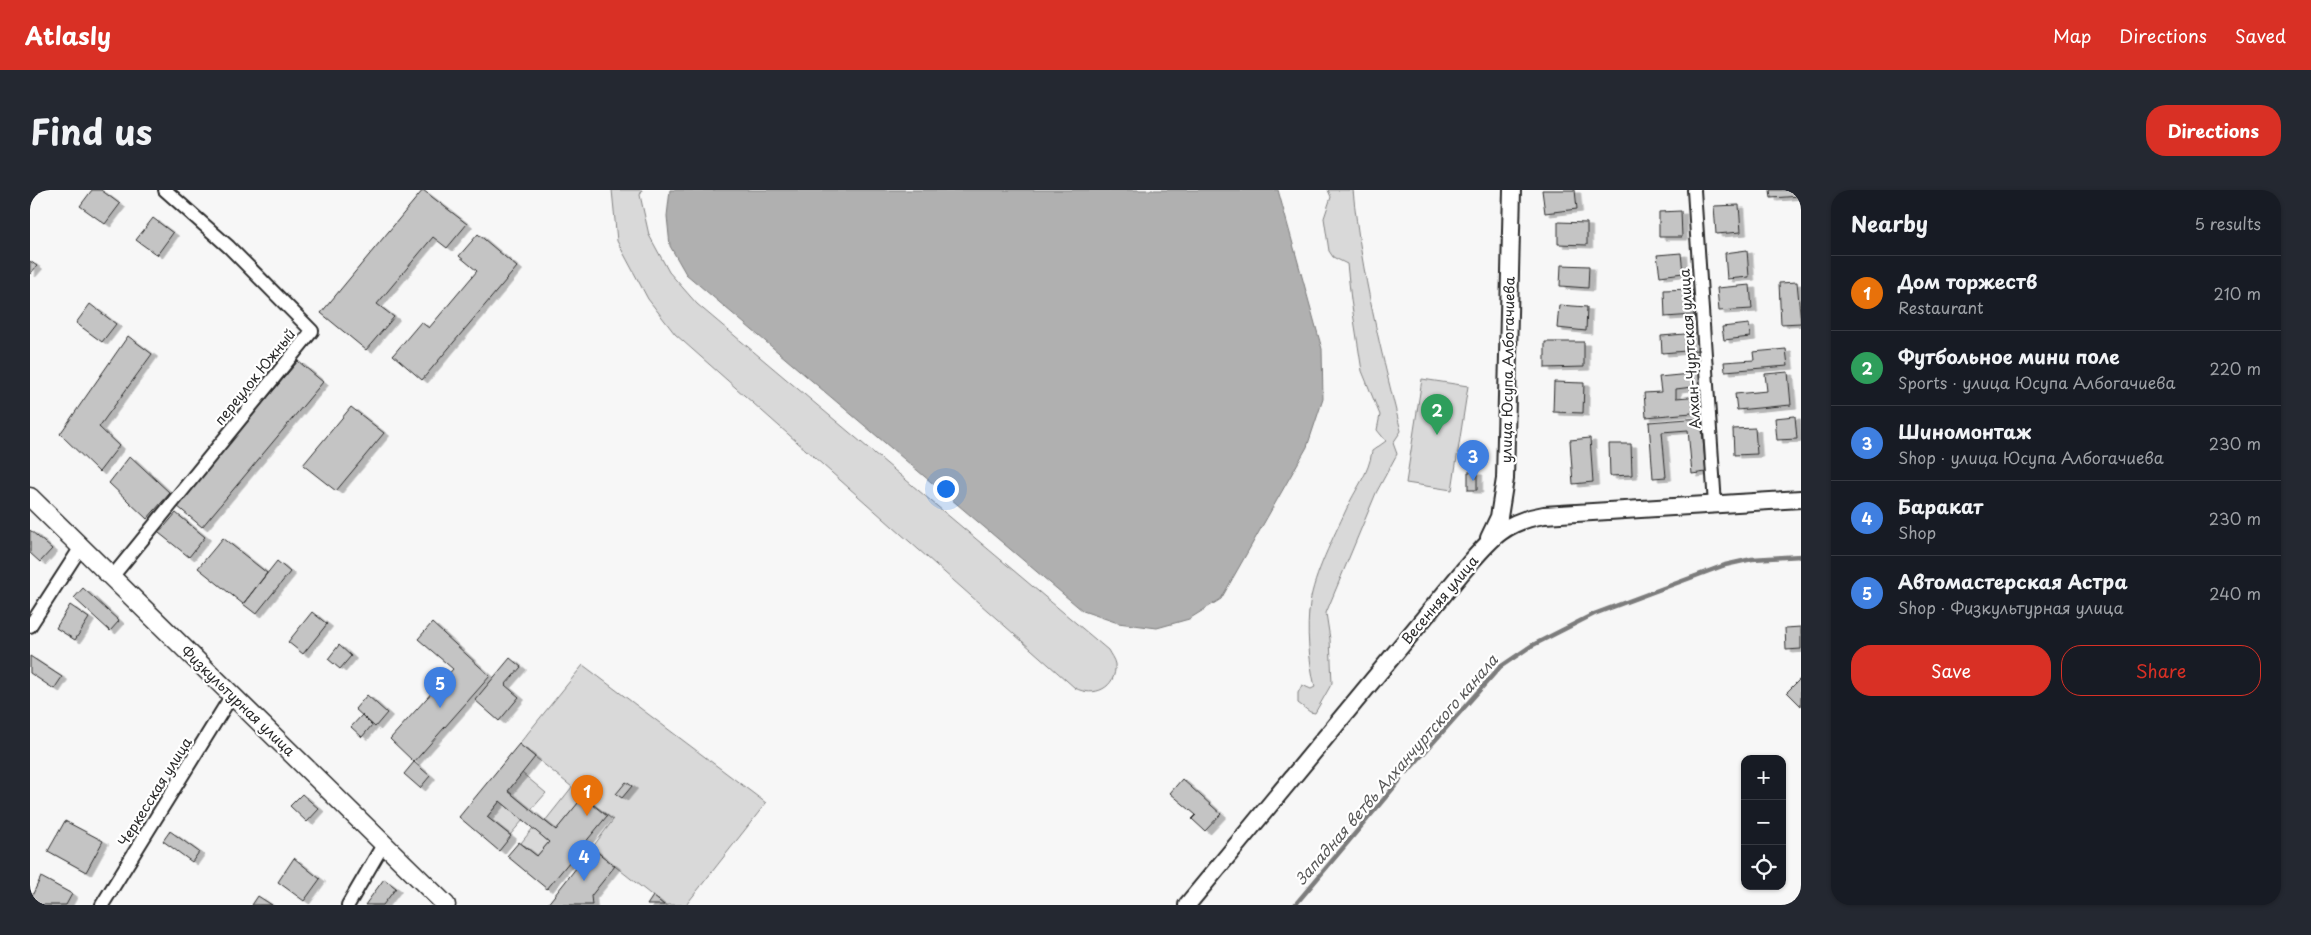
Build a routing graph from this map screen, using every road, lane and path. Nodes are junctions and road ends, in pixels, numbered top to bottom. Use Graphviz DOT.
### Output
graph roads {
  1 [pos="165,190"];
  2 [pos="1512,190"];
  3 [pos="1694,190"];
  4 [pos="30,497"];
  5 [pos="1801,499"];
  6 [pos="1716,505"];
  7 [pos="1484,546"];
  8 [pos="80,547"];
  9 [pos="112,578"];
  10 [pos="30,626"];
  11 [pos="232,695"];
  12 [pos="384,844"];
  13 [pos="102,905"];
  14 [pos="348,905"];
  15 [pos="446,905"];
  16 [pos="1187,905"];
  1 -- 9 [label="street, переулок Южный"];
  2 -- 7 [label="street, улица Юсупа Албогачиева"];
  3 -- 6 [label="street, Алхан-Чуртская улица"];
  4 -- 8 [label="main road, Физкультурная улица"];
  5 -- 6 [label="street, Весенняя улица"];
  6 -- 7 [label="street, Весенняя улица"];
  7 -- 16 [label="street, Весенняя улица"];
  8 -- 9 [label="main road, Физкультурная улица"];
  8 -- 10 [label="street"];
  9 -- 11 [label="main road, Физкультурная улица"];
  11 -- 12 [label="main road, Физкультурная улица"];
  11 -- 13 [label="street, Черкесская улица"];
  12 -- 14 [label="street"];
  12 -- 15 [label="main road, Физкультурная улица"];
}
